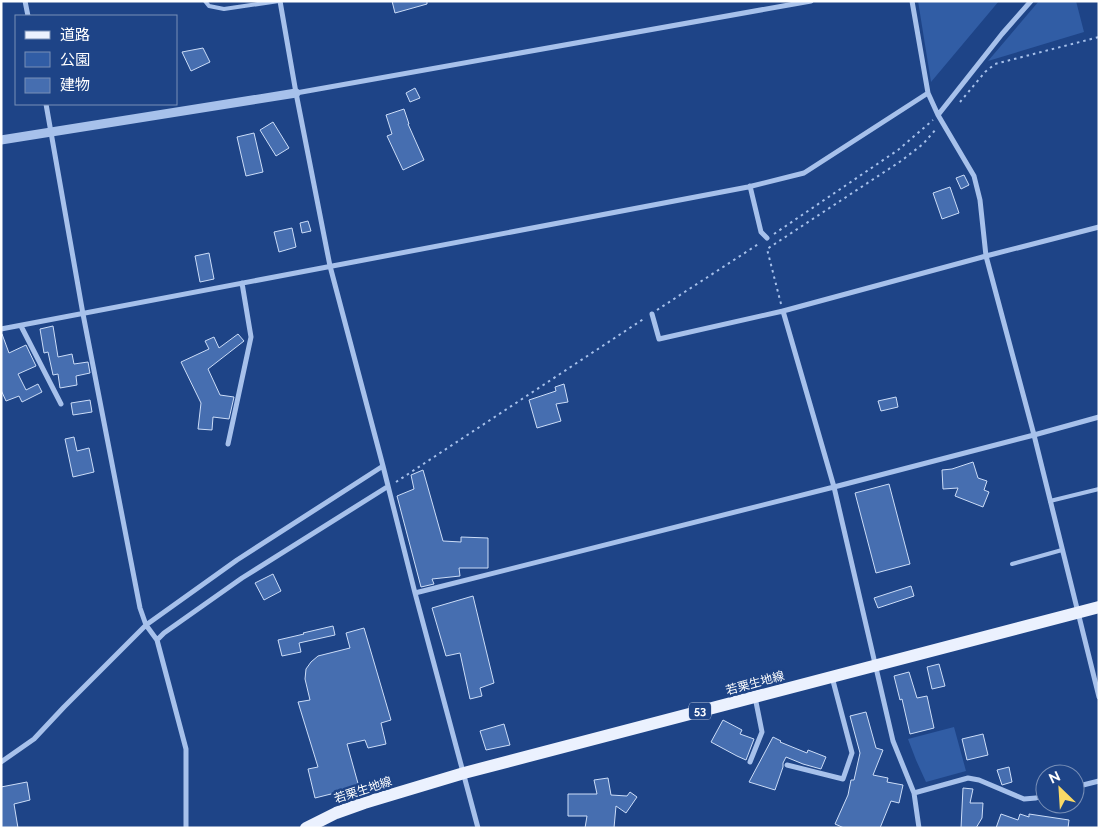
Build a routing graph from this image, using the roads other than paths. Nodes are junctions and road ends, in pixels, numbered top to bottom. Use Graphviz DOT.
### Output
graph roads {
  1 [pos="25,1"];
  2 [pos="205,1"];
  3 [pos="279,1"];
  4 [pos="811,1"];
  5 [pos="912,1"];
  6 [pos="1030,1"];
  7 [pos="28,15"];
  8 [pos="296,93"];
  9 [pos="928,93"];
  10 [pos="46,105"];
  11 [pos="938,115"];
  12 [pos="51,132"];
  13 [pos="1,140"];
  14 [pos="750,186"];
  15 [pos="1099,227"];
  16 [pos="767,238"];
  17 [pos="986,256"];
  18 [pos="330,266"];
  19 [pos="242,283"];
  20 [pos="783,311"];
  21 [pos="83,314"];
  22 [pos="652,314"];
  23 [pos="21,326"];
  24 [pos="1,329"];
  25 [pos="61,404"];
  26 [pos="1099,417"];
  27 [pos="1034,435"];
  28 [pos="228,444"];
  29 [pos="383,466"];
  30 [pos="388,487"];
  31 [pos="834,487"];
  32 [pos="1099,489"];
  33 [pos="1050,501"];
  34 [pos="1062,550"];
  35 [pos="1012,564"];
  36 [pos="415,593"];
  37 [pos="1099,607"];
  38 [pos="1078,613"];
  39 [pos="146,625"];
  40 [pos="157,640"];
  41 [pos="876,665"];
  42 [pos="832,677"];
  43 [pos="1096,678"];
  44 [pos="755,697"];
  45 [pos="1099,697"];
  46 [pos="1,762"];
  47 [pos="750,762"];
  48 [pos="787,764"];
  49 [pos="464,773"];
  50 [pos="1099,780"];
  51 [pos="1085,784"];
  52 [pos="914,793"];
  53 [pos="1035,798"];
  54 [pos="186,828"];
  55 [pos="306,828"];
  56 [pos="478,828"];
  57 [pos="919,828"];
  1 -- 7 [label="street"];
  2 -- 3 [label="lane"];
  3 -- 8 [label="street"];
  4 -- 8 [label="street"];
  5 -- 9 [label="street"];
  6 -- 11 [label="street"];
  8 -- 12 [label="street"];
  8 -- 18 [label="street"];
  9 -- 11 [label="street"];
  9 -- 14 [label="street"];
  10 -- 12 [label="street"];
  11 -- 17 [label="street"];
  12 -- 13 [label="street"];
  12 -- 21 [label="street"];
  14 -- 16 [label="street"];
  14 -- 18 [label="street"];
  15 -- 17 [label="street"];
  17 -- 20 [label="street"];
  17 -- 27 [label="street"];
  18 -- 19 [label="street"];
  18 -- 29 [label="street"];
  19 -- 21 [label="street"];
  19 -- 28 [label="street"];
  20 -- 22 [label="street"];
  20 -- 31 [label="street"];
  21 -- 23 [label="street"];
  21 -- 39 [label="street"];
  23 -- 24 [label="street"];
  23 -- 25 [label="street"];
  26 -- 27 [label="street"];
  27 -- 31 [label="street"];
  27 -- 33 [label="street"];
  29 -- 30 [label="street"];
  29 -- 39 [label="street"];
  30 -- 36 [label="street"];
  30 -- 40 [label="street"];
  31 -- 36 [label="street"];
  31 -- 41 [label="street"];
  32 -- 33 [label="lane"];
  33 -- 34 [label="street"];
  34 -- 35 [label="lane"];
  34 -- 38 [label="street"];
  36 -- 49 [label="street"];
  37 -- 38 [label="main road, 若栗生地線 / 53"];
  38 -- 41 [label="main road, 若栗生地線 / 53"];
  38 -- 43 [label="street"];
  39 -- 40 [label="street"];
  39 -- 46 [label="street"];
  40 -- 54 [label="street"];
  41 -- 42 [label="main road, 若栗生地線 / 53"];
  41 -- 52 [label="street"];
  42 -- 44 [label="main road, 若栗生地線 / 53"];
  42 -- 48 [label="street"];
  43 -- 45 [label="street"];
  44 -- 47 [label="street"];
  44 -- 49 [label="main road, 若栗生地線 / 53"];
  49 -- 55 [label="main road, 若栗生地線 / 53"];
  49 -- 56 [label="street"];
  50 -- 51 [label="street"];
  52 -- 53 [label="street"];
  52 -- 57 [label="street"];
}
